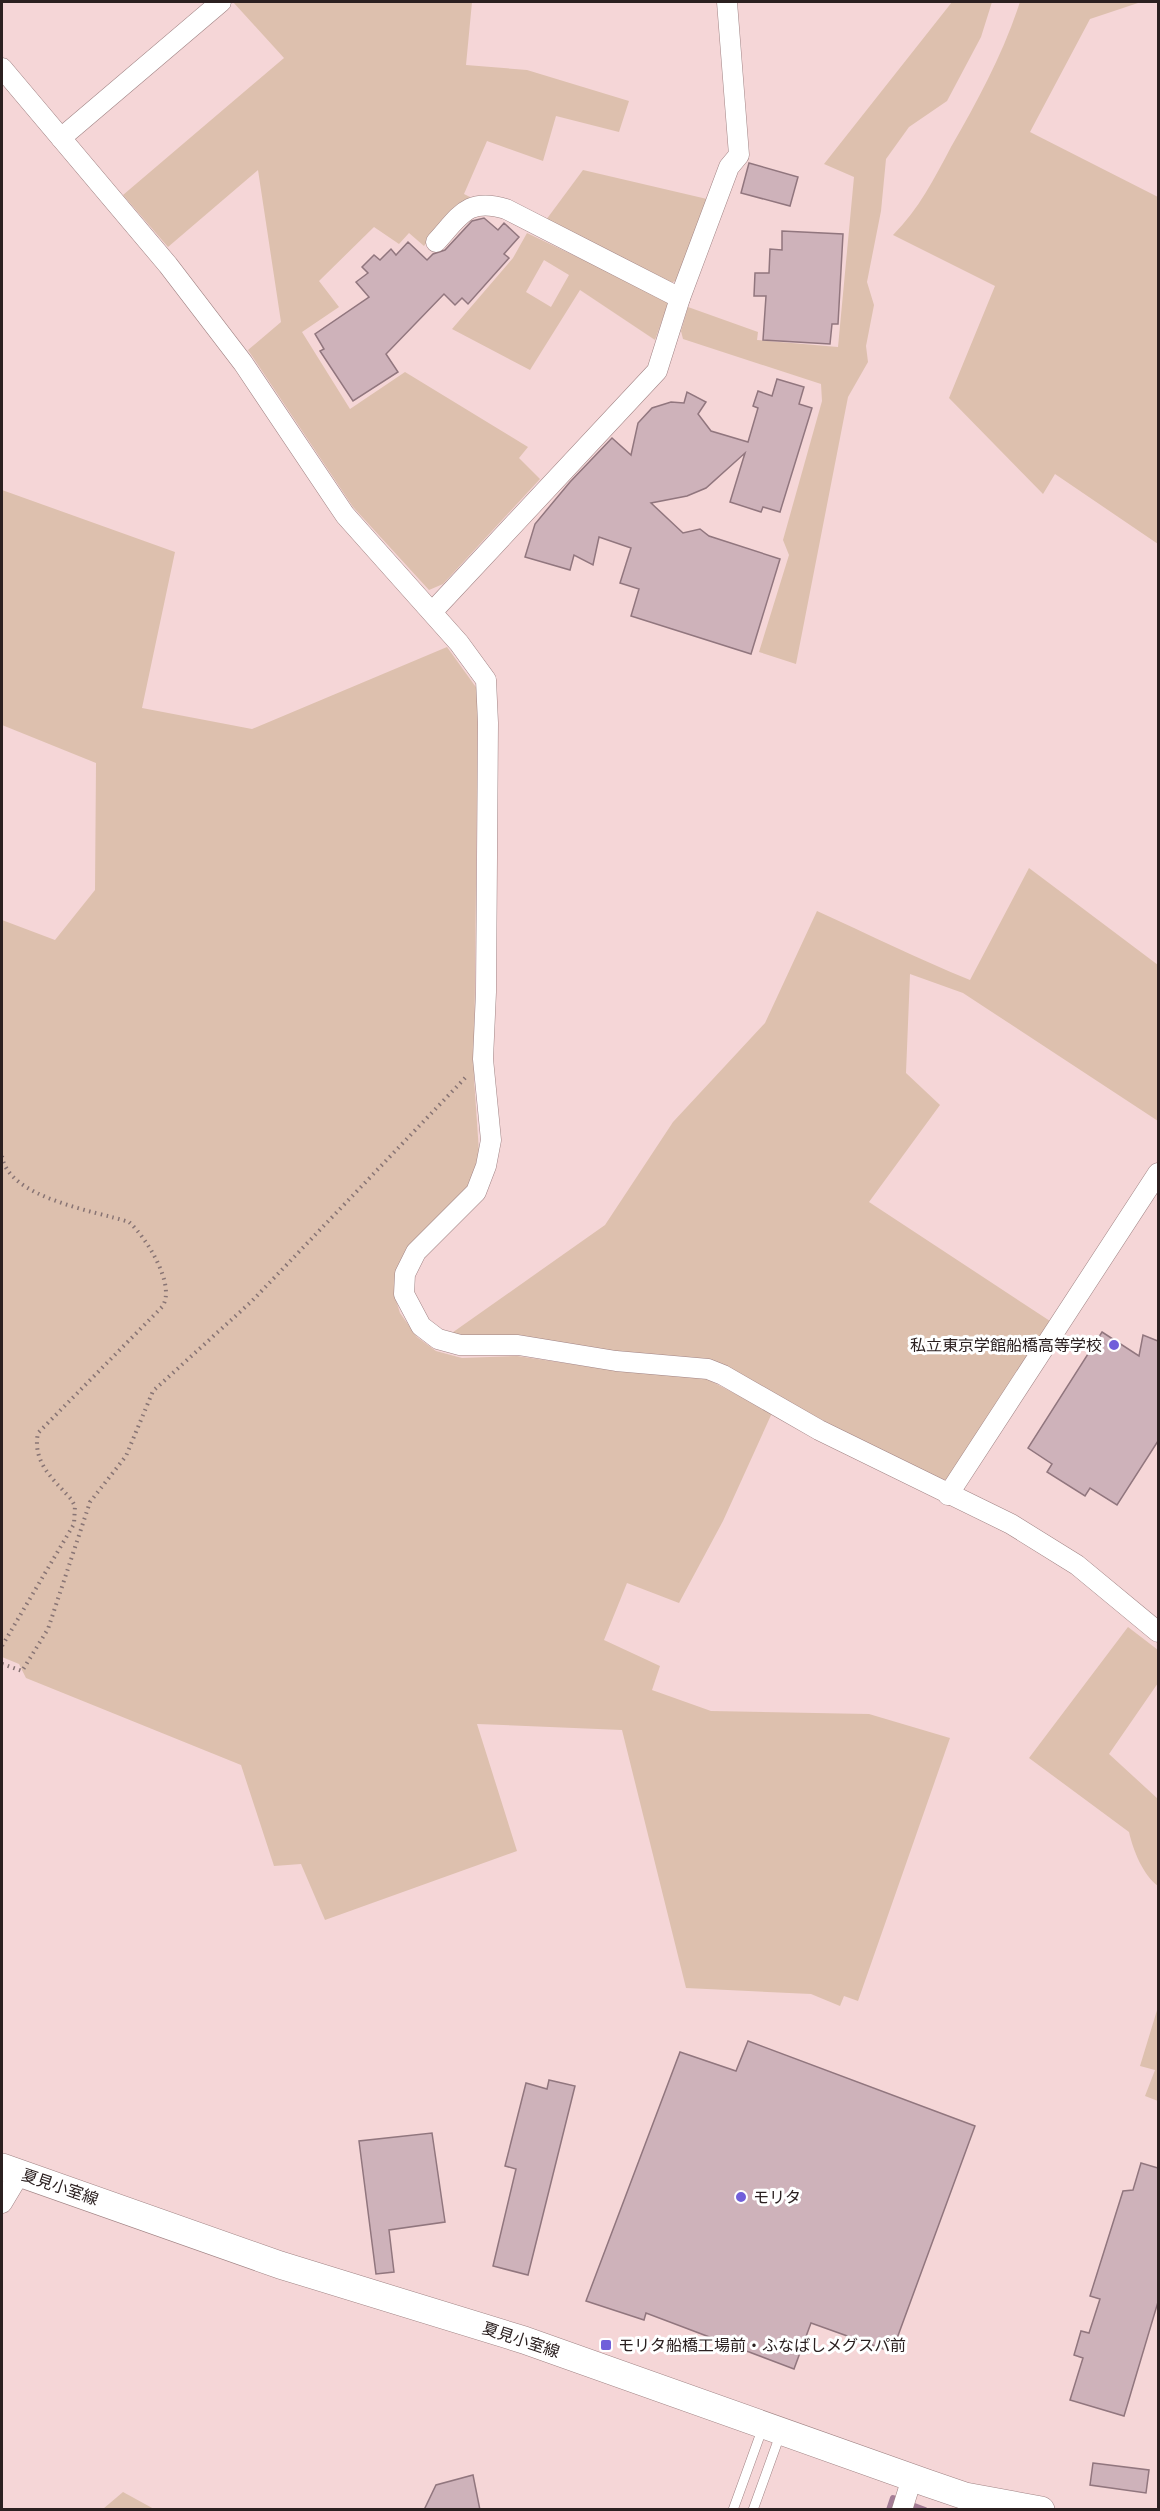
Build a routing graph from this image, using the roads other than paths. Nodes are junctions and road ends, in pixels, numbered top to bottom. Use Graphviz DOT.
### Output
graph roads {
  1 [pos="221,2"];
  2 [pos="727,2"];
  3 [pos="2,68"];
  4 [pos="61,138"];
  5 [pos="436,242"];
  6 [pos="680,298"];
  7 [pos="433,611"];
  8 [pos="1158,1173"];
  9 [pos="948,1495"];
  10 [pos="1158,1632"];
  11 [pos="10,2170"];
  12 [pos="2,2203"];
  13 [pos="772,2429"];
  14 [pos="912,2478"];
  15 [pos="734,2510"];
  16 [pos="753,2510"];
  17 [pos="902,2510"];
  18 [pos="1041,2510"];
  1 -- 4 [label="street"];
  2 -- 6 [label="street"];
  3 -- 4 [label="street"];
  4 -- 7 [label="street"];
  5 -- 6 [label="street"];
  6 -- 7 [label="street"];
  7 -- 9 [label="street"];
  8 -- 9 [label="street"];
  9 -- 10 [label="street"];
  11 -- 12 [label="street"];
  11 -- 13 [label="main road, 夏見小室線"];
  13 -- 14 [label="main road, 夏見小室線"];
  13 -- 15 [label="lane"];
  13 -- 16 [label="lane"];
  14 -- 17 [label="street"];
  14 -- 18 [label="main road, 夏見小室線"];
}
